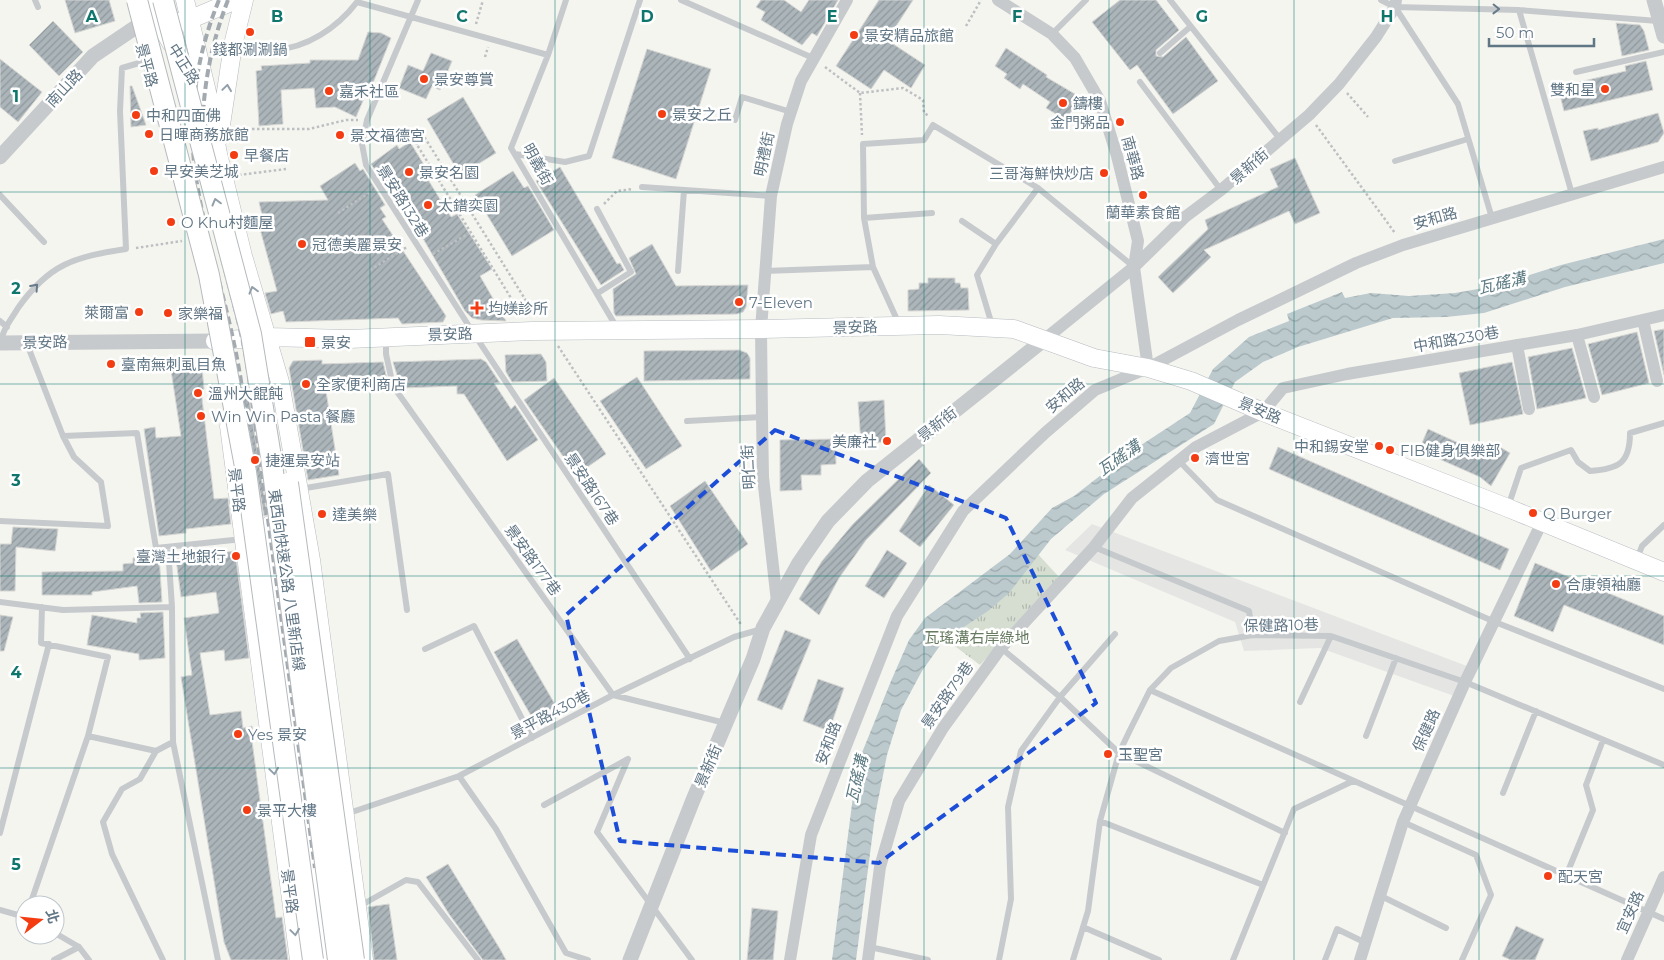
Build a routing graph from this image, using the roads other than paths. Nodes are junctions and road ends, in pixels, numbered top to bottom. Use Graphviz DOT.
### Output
graph roads {
  1 [pos="35,0"];
  2 [pos="129,0"];
  3 [pos="137,0"];
  4 [pos="174,0"];
  5 [pos="185,0"];
  6 [pos="236,0"];
  7 [pos="244,0"];
  8 [pos="418,0"];
  9 [pos="566,0"];
  10 [pos="640,0"];
  11 [pos="681,0"];
  12 [pos="847,0"];
  13 [pos="998,0"];
  14 [pos="1086,0"];
  15 [pos="1170,0"];
  16 [pos="1382,0"];
  17 [pos="1654,0"];
  18 [pos="1396,4"];
  19 [pos="38,7"];
  20 [pos="157,10"];
  21 [pos="1519,10"];
  22 [pos="412,16"];
  23 [pos="191,20"];
  24 [pos="1662,20"];
  25 [pos="136,27"];
  26 [pos="1190,27"];
  27 [pos="1052,34"];
  28 [pos="1664,36"];
  29 [pos="233,45"];
  30 [pos="1664,52"];
  31 [pos="1160,53"];
  32 [pos="548,54"];
  33 [pos="812,58"];
  34 [pos="146,61"];
  35 [pos="1576,72"];
  36 [pos="1140,82"];
  37 [pos="157,101"];
  38 [pos="208,102"];
  39 [pos="791,112"];
  40 [pos="735,120"];
  41 [pos="1280,139"];
  42 [pos="1468,139"];
  43 [pos="218,154"];
  44 [pos="515,154"];
  45 [pos="0,157"];
  46 [pos="1395,161"];
  47 [pos="1664,167"];
  48 [pos="642,187"];
  49 [pos="1038,188"];
  50 [pos="684,190"];
  51 [pos="1221,190"];
  52 [pos="1572,194"];
  53 [pos="0,195"];
  54 [pos="771,196"];
  55 [pos="598,209"];
  56 [pos="932,213"];
  57 [pos="864,218"];
  58 [pos="1492,218"];
  59 [pos="962,221"];
  60 [pos="258,224"];
  61 [pos="237,230"];
  62 [pos="44,242"];
  63 [pos="996,244"];
  64 [pos="873,267"];
  65 [pos="1134,267"];
  66 [pos="678,270"];
  67 [pos="765,271"];
  68 [pos="598,293"];
  69 [pos="1664,315"];
  70 [pos="1643,320"];
  71 [pos="0,321"];
  72 [pos="900,326"];
  73 [pos="7,327"];
  74 [pos="992,327"];
  75 [pos="618,330"];
  76 [pos="761,330"];
  77 [pos="474,334"];
  78 [pos="1577,335"];
  79 [pos="259,336"];
  80 [pos="386,336"];
  81 [pos="1045,339"];
  82 [pos="215,341"];
  83 [pos="27,342"];
  84 [pos="0,345"];
  85 [pos="1517,345"];
  86 [pos="1148,368"];
  87 [pos="1657,381"];
  88 [pos="1594,397"];
  89 [pos="1529,409"];
  90 [pos="1263,412"];
  91 [pos="762,417"];
  92 [pos="687,421"];
  93 [pos="1664,423"];
  94 [pos="63,436"];
  95 [pos="1179,461"];
  96 [pos="299,489"];
  97 [pos="1508,508"];
  98 [pos="0,522"];
  99 [pos="1542,522"];
  100 [pos="1664,525"];
  101 [pos="243,539"];
  102 [pos="1094,547"];
  103 [pos="168,548"];
  104 [pos="1636,562"];
  105 [pos="1664,572"];
  106 [pos="0,602"];
  107 [pos="777,602"];
  108 [pos="42,607"];
  109 [pos="172,607"];
  110 [pos="407,610"];
  111 [pos="1495,622"];
  112 [pos="763,628"];
  113 [pos="1115,634"];
  114 [pos="1254,635"];
  115 [pos="1331,636"];
  116 [pos="49,644"];
  117 [pos="1001,648"];
  118 [pos="425,649"];
  119 [pos="690,658"];
  120 [pos="1396,658"];
  121 [pos="1465,682"];
  122 [pos="1664,689"];
  123 [pos="1150,690"];
  124 [pos="613,695"];
  125 [pos="1060,697"];
  126 [pos="1300,702"];
  127 [pos="1536,712"];
  128 [pos="726,724"];
  129 [pos="88,736"];
  130 [pos="1366,736"];
  131 [pos="532,738"];
  132 [pos="1603,740"];
  133 [pos="173,742"];
  134 [pos="156,751"];
  135 [pos="1119,753"];
  136 [pos="1664,765"];
  137 [pos="458,776"];
  138 [pos="1354,781"];
  139 [pos="1504,793"];
  140 [pos="544,805"];
  141 [pos="1411,806"];
  142 [pos="346,814"];
  143 [pos="1100,821"];
  144 [pos="1404,822"];
  145 [pos="0,833"];
  146 [pos="1285,833"];
  147 [pos="1566,876"];
  148 [pos="1664,877"];
  149 [pos="1263,885"];
  150 [pos="33,895"];
  151 [pos="1379,895"];
  152 [pos="651,905"];
  153 [pos="356,908"];
  154 [pos="0,910"];
  155 [pos="1648,911"];
  156 [pos="15,914"];
  157 [pos="1664,920"];
  158 [pos="1083,927"];
  159 [pos="1446,928"];
  160 [pos="65,939"];
  161 [pos="1364,942"];
  162 [pos="79,947"];
  163 [pos="869,954"];
  164 [pos="54,960"];
  165 [pos="89,960"];
  166 [pos="163,960"];
  167 [pos="218,960"];
  168 [pos="299,960"];
  169 [pos="314,960"];
  170 [pos="326,960"];
  171 [pos="338,960"];
  172 [pos="354,960"];
  173 [pos="364,960"];
  174 [pos="478,960"];
  175 [pos="588,960"];
  176 [pos="630,960"];
  177 [pos="692,960"];
  178 [pos="790,960"];
  179 [pos="928,960"];
  180 [pos="999,960"];
  181 [pos="1073,960"];
  182 [pos="1159,960"];
  183 [pos="1233,960"];
  184 [pos="1325,960"];
  185 [pos="1360,960"];
  186 [pos="1462,960"];
  187 [pos="1627,960"];
  1 -- 19 [label="lane"];
  2 -- 25 [label="main road"];
  3 -- 169 [label="highway, 東西向快速公路 八里新店線, bridge"];
  4 -- 20 [label="main road, 景平路"];
  5 -- 23 [label="main road"];
  6 -- 23 [label="main road, 景平路"];
  7 -- 29 [label="main road"];
  8 -- 22 [label="lane, 景安路132巷"];
  9 -- 32 [label="lane, 明義街"];
  10 -- 44 [label="lane"];
  11 -- 33 [label="lane"];
  12 -- 33 [label="street, 明禮街"];
  13 -- 27 [label="street, 南華路"];
  14 -- 27 [label="lane"];
  15 -- 26 [label="lane"];
  16 -- 18 [label="lane"];
  17 -- 24 [label="street"];
  18 -- 21 [label="lane, one-way"];
  18 -- 41 [label="street, 景新街"];
  18 -- 42 [label="lane"];
  20 -- 23 [label="main road, 景平路"];
  20 -- 25 [label="main road, 景平路"];
  20 -- 37 [label="main road, 中正路"];
  20 -- 38 [label="main road, 中正路"];
  79 -- 20 [label="highway, 東西向快速公路 八里新店線, one-way, bridge"];
  21 -- 24 [label="lane"];
  21 -- 52 [label="lane"];
  22 -- 29 [label="lane"];
  22 -- 32 [label="lane"];
  22 -- 77 [label="lane, 景安路132巷"];
  23 -- 38 [label="main road"];
  24 -- 28 [label="street"];
  25 -- 34 [label="main road, 景平路"];
  25 -- 45 [label="street, 南山路"];
  26 -- 31 [label="lane"];
  26 -- 41 [label="lane"];
  27 -- 65 [label="street, 南華路"];
  43 -- 29 [label="main road, one-way"];
  30 -- 35 [label="lane"];
  32 -- 44 [label="lane, 明義街"];
  33 -- 39 [label="street, 明禮街"];
  34 -- 37 [label="main road, 景平路"];
  73 -- 34 [label="lane, one-way"];
  36 -- 51 [label="lane"];
  37 -- 82 [label="main road, 景平路"];
  38 -- 43 [label="main road"];
  39 -- 40 [label="lane"];
  39 -- 54 [label="street, 明禮街"];
  41 -- 51 [label="street, 景新街"];
  42 -- 46 [label="lane"];
  42 -- 58 [label="lane"];
  43 -- 61 [label="main road"];
  44 -- 68 [label="lane, 明義街"];
  47 -- 52 [label="street, 安和路"];
  48 -- 50 [label="lane"];
  49 -- 57 [label="lane"];
  49 -- 63 [label="lane"];
  49 -- 65 [label="lane"];
  50 -- 54 [label="lane"];
  50 -- 66 [label="lane"];
  51 -- 65 [label="street, 景新街"];
  52 -- 58 [label="street, 安和路"];
  53 -- 62 [label="lane"];
  54 -- 67 [label="street, 明禮街"];
  55 -- 68 [label="lane"];
  56 -- 57 [label="lane"];
  57 -- 64 [label="lane"];
  58 -- 86 [label="street, 安和路"];
  59 -- 63 [label="lane"];
  60 -- 61 [label="lane"];
  79 -- 61 [label="main road, one-way"];
  63 -- 74 [label="lane"];
  64 -- 67 [label="lane"];
  64 -- 72 [label="lane"];
  65 -- 81 [label="street, 景新街"];
  65 -- 86 [label="street, 南華路"];
  67 -- 76 [label="street, 明禮街"];
  68 -- 75 [label="lane, 明義街"];
  69 -- 70 [label="street, 中和路230巷"];
  70 -- 78 [label="street, 中和路230巷"];
  70 -- 87 [label="street"];
  71 -- 73 [label="lane"];
  72 -- 74 [label="main road, 景安路"];
  72 -- 76 [label="main road, 景安路"];
  73 -- 84 [label="lane"];
  74 -- 81 [label="main road, 景安路"];
  75 -- 76 [label="main road, 景安路"];
  75 -- 77 [label="main road, 景安路"];
  76 -- 91 [label="street, 明仁街"];
  77 -- 80 [label="main road, 景安路"];
  77 -- 119 [label="lane, 景安路167巷"];
  78 -- 85 [label="street, 中和路230巷"];
  78 -- 88 [label="street"];
  79 -- 80 [label="main road, 景安路"];
  79 -- 82 [label="main road, 景安路"];
  79 -- 96 [label="main road"];
  79 -- 170 [label="main road, 景平路"];
  79 -- 171 [label="highway, 東西向快速公路 八里新店線, bridge"];
  79 -- 172 [label="highway, bridge"];
  80 -- 124 [label="lane, 景安路177巷"];
  81 -- 86 [label="main road, 景安路"];
  81 -- 107 [label="street, 景新街"];
  82 -- 83 [label="street, 景安路"];
  82 -- 101 [label="main road, 景平路"];
  83 -- 84 [label="street, 景安路"];
  83 -- 94 [label="lane"];
  85 -- 89 [label="street"];
  85 -- 90 [label="street, 中和路230巷"];
  86 -- 90 [label="main road, 景安路"];
  86 -- 178 [label="street, 安和路"];
  90 -- 95 [label="street, 景安路79巷"];
  90 -- 97 [label="main road, 景安路"];
  91 -- 92 [label="lane"];
  91 -- 107 [label="street, 明仁街"];
  93 -- 97 [label="lane"];
  94 -- 98 [label="lane"];
  94 -- 103 [label="lane"];
  95 -- 102 [label="street, 景安路79巷"];
  95 -- 111 [label="lane"];
  96 -- 110 [label="lane"];
  96 -- 142 [label="main road"];
  97 -- 99 [label="main road, 景安路"];
  99 -- 104 [label="main road, 景安路"];
  99 -- 111 [label="street, 保健路"];
  100 -- 104 [label="lane"];
  101 -- 103 [label="lane"];
  101 -- 168 [label="main road, 景平路, one-way"];
  102 -- 114 [label="lane"];
  102 -- 117 [label="street, 景安路79巷"];
  103 -- 109 [label="lane"];
  104 -- 105 [label="main road, 景安路"];
  106 -- 108 [label="lane"];
  107 -- 112 [label="street, 景新街"];
  108 -- 109 [label="lane"];
  108 -- 116 [label="lane"];
  109 -- 133 [label="lane"];
  111 -- 121 [label="street, 保健路"];
  111 -- 122 [label="lane"];
  112 -- 119 [label="lane, 景平路430巷"];
  112 -- 128 [label="street, 景新街"];
  113 -- 125 [label="lane"];
  114 -- 115 [label="lane, 保健路10巷"];
  114 -- 123 [label="lane, 保健路10巷"];
  115 -- 120 [label="lane, 保健路10巷"];
  115 -- 126 [label="lane"];
  116 -- 129 [label="lane"];
  116 -- 145 [label="lane"];
  117 -- 125 [label="lane"];
  117 -- 163 [label="street, 景安路79巷"];
  118 -- 131 [label="lane"];
  119 -- 124 [label="lane, 景平路430巷"];
  120 -- 121 [label="lane, 保健路10巷"];
  120 -- 130 [label="lane"];
  121 -- 127 [label="lane, 保健路10巷"];
  121 -- 141 [label="street, 保健路"];
  123 -- 135 [label="lane, 保健路10巷"];
  123 -- 138 [label="lane"];
  124 -- 128 [label="lane"];
  124 -- 131 [label="lane, 景平路430巷"];
  125 -- 135 [label="lane"];
  125 -- 180 [label="lane"];
  127 -- 132 [label="lane, 保健路10巷"];
  127 -- 139 [label="lane"];
  128 -- 152 [label="street, 景新街"];
  129 -- 134 [label="lane"];
  129 -- 150 [label="lane"];
  131 -- 137 [label="lane, 景平路430巷"];
  132 -- 136 [label="lane, 保健路10巷"];
  132 -- 147 [label="lane"];
  133 -- 134 [label="lane"];
  133 -- 167 [label="lane"];
  134 -- 166 [label="lane"];
  135 -- 143 [label="lane, 保健路10巷"];
  135 -- 146 [label="lane"];
  137 -- 142 [label="lane, 景平路430巷"];
  137 -- 175 [label="lane"];
  138 -- 141 [label="lane"];
  138 -- 146 [label="lane"];
  140 -- 152 [label="lane"];
  141 -- 144 [label="street, 保健路"];
  141 -- 147 [label="lane"];
  142 -- 153 [label="main road"];
  143 -- 149 [label="lane"];
  143 -- 158 [label="lane, 保健路10巷"];
  144 -- 151 [label="street, 保健路"];
  144 -- 186 [label="lane"];
  146 -- 149 [label="lane"];
  147 -- 155 [label="lane"];
  148 -- 155 [label="street, 宜安路"];
  149 -- 183 [label="lane"];
  151 -- 159 [label="lane"];
  151 -- 161 [label="street, 保健路"];
  152 -- 176 [label="street, 景新街"];
  152 -- 177 [label="lane"];
  153 -- 173 [label="main road"];
  153 -- 174 [label="lane"];
  154 -- 156 [label="lane"];
  155 -- 157 [label="lane"];
  155 -- 187 [label="street, 宜安路"];
  158 -- 181 [label="lane, 保健路10巷"];
  158 -- 182 [label="lane"];
  160 -- 162 [label="lane"];
  161 -- 184 [label="lane"];
  161 -- 185 [label="street, 保健路"];
  162 -- 164 [label="lane"];
  162 -- 165 [label="lane"];
  163 -- 179 [label="lane"];
}
